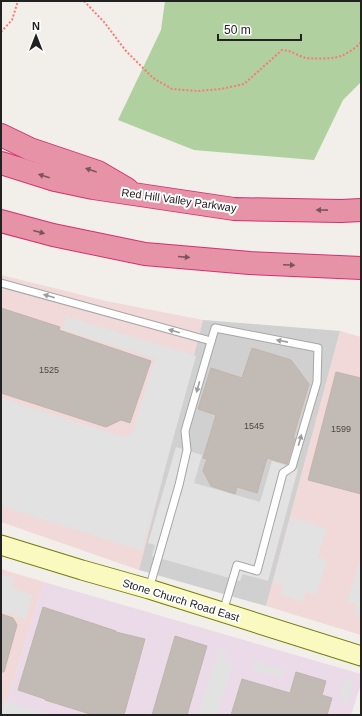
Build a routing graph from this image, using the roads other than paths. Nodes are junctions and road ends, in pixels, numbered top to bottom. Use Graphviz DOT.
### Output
graph roads {
  1 [pos="1,135"];
  2 [pos="1,163"];
  3 [pos="137,195"];
  4 [pos="361,210"];
  5 [pos="1,221"];
  6 [pos="361,268"];
  7 [pos="1,283"];
  8 [pos="211,342"];
  9 [pos="1,545"];
  10 [pos="149,589"];
  11 [pos="222,613"];
  12 [pos="361,656"];
  3 -- 1 [label="highway, one-way"];
  3 -- 2 [label="highway, Red Hill Valley Parkway, one-way"];
  4 -- 3 [label="highway, Red Hill Valley Parkway, one-way"];
  5 -- 6 [label="highway, one-way"];
  8 -- 7 [label="lane, one-way"];
  8 -- 10 [label="lane, one-way"];
  11 -- 8 [label="lane, one-way"];
  9 -- 10 [label="main road, Stone Church Road East"];
  10 -- 11 [label="main road, Stone Church Road East"];
  11 -- 12 [label="main road, Stone Church Road East"];
}
